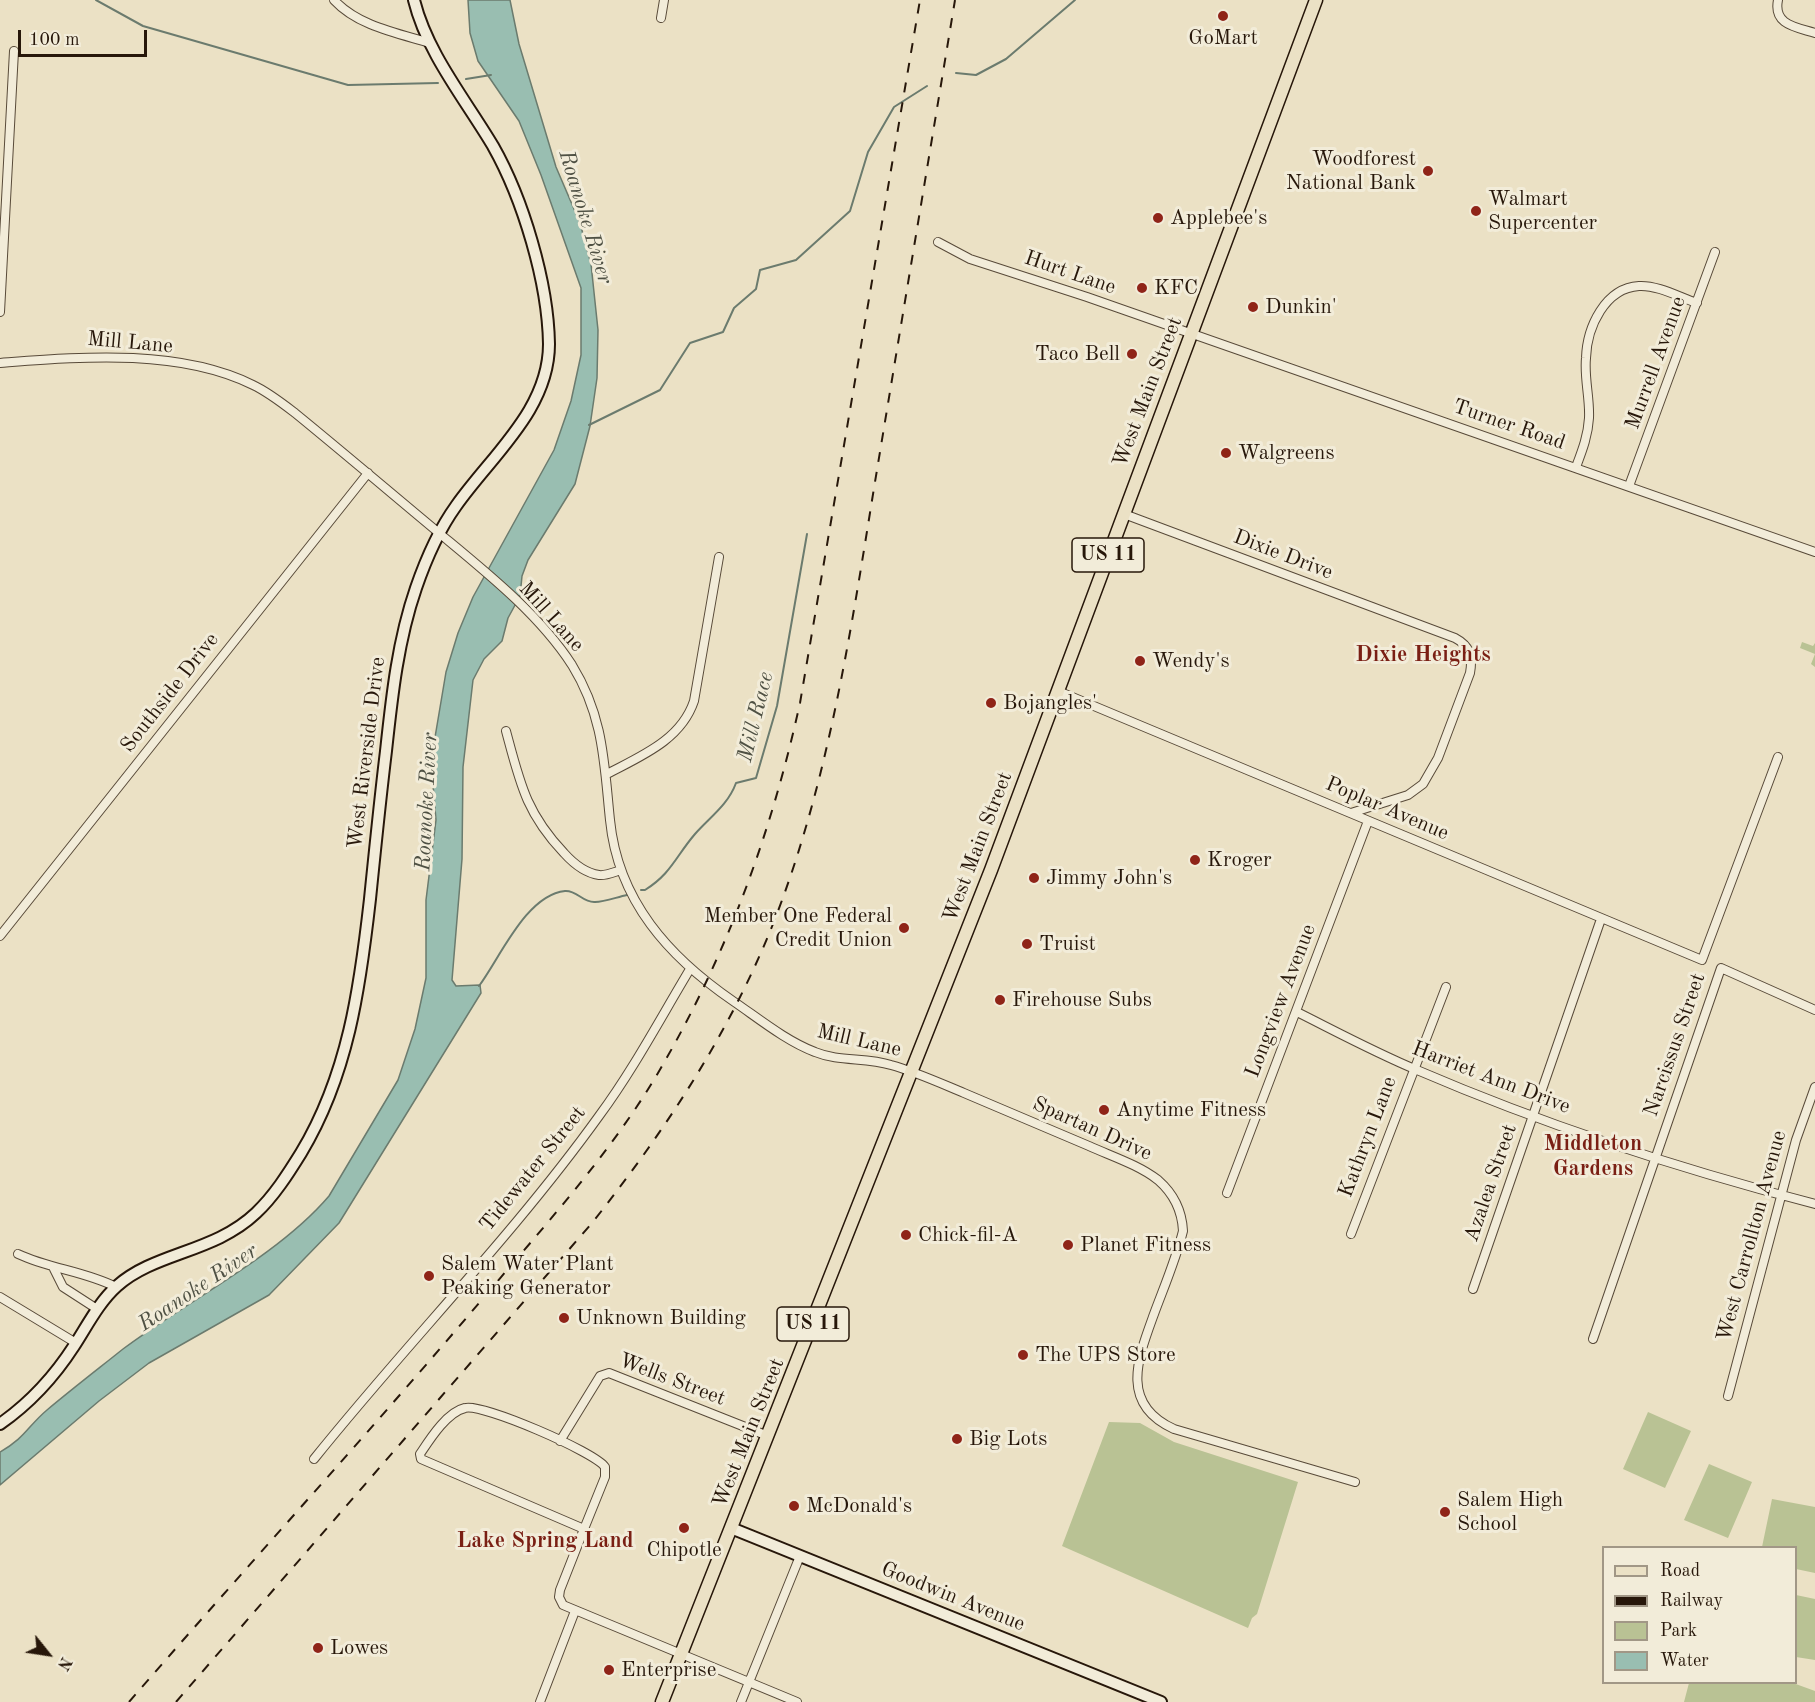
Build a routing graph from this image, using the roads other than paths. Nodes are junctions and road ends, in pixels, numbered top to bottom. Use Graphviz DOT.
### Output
graph roads {
  1 [pos="334,0"];
  2 [pos="414,0"];
  3 [pos="664,0"];
  4 [pos="1316,0"];
  5 [pos="1778,0"];
  6 [pos="661,18"];
  7 [pos="1815,33"];
  8 [pos="430,43"];
  9 [pos="14,51"];
  10 [pos="938,242"];
  11 [pos="1715,252"];
  12 [pos="1697,303"];
  13 [pos="0,312"];
  14 [pos="1191,334"];
  15 [pos="0,363"];
  16 [pos="1576,467"];
  17 [pos="368,473"];
  18 [pos="1629,486"];
  19 [pos="1124,514"];
  20 [pos="439,532"];
  21 [pos="1815,552"];
  22 [pos="718,557"];
  23 [pos="1058,691"];
  24 [pos="506,731"];
  25 [pos="1778,758"];
  26 [pos="607,774"];
  27 [pos="1350,813"];
  28 [pos="1368,821"];
  29 [pos="621,870"];
  30 [pos="1601,919"];
  31 [pos="0,936"];
  32 [pos="1702,960"];
  33 [pos="690,969"];
  34 [pos="1446,987"];
  35 [pos="1815,1010"];
  36 [pos="1297,1012"];
  37 [pos="1414,1069"];
  38 [pos="910,1071"];
  39 [pos="1815,1087"];
  40 [pos="1533,1116"];
  41 [pos="1656,1157"];
  42 [pos="1227,1193"];
  43 [pos="1781,1195"];
  44 [pos="1815,1204"];
  45 [pos="1351,1234"];
  46 [pos="18,1254"];
  47 [pos="54,1269"];
  48 [pos="116,1287"];
  49 [pos="1473,1289"];
  50 [pos="0,1297"];
  51 [pos="97,1309"];
  52 [pos="1593,1339"];
  53 [pos="76,1343"];
  54 [pos="1728,1396"];
  55 [pos="0,1424"];
  56 [pos="768,1436"];
  57 [pos="560,1441"];
  58 [pos="314,1458"];
  59 [pos="1354,1482"];
  60 [pos="731,1528"];
  61 [pos="584,1529"];
  62 [pos="800,1556"];
  63 [pos="575,1611"];
  64 [pos="681,1655"];
  65 [pos="749,1682"];
  66 [pos="540,1702"];
  67 [pos="662,1702"];
  68 [pos="741,1702"];
  69 [pos="797,1702"];
  70 [pos="1159,1702"];
  1 -- 8 [label="street"];
  2 -- 8 [label="street, West Riverside Drive"];
  3 -- 6 [label="street"];
  4 -- 14 [label="main road, West Main Street / US 11"];
  5 -- 7 [label="street"];
  8 -- 20 [label="street, West Riverside Drive"];
  9 -- 13 [label="street"];
  10 -- 14 [label="street, Hurt Lane"];
  11 -- 12 [label="street, Murrell Avenue"];
  12 -- 16 [label="street"];
  12 -- 18 [label="street, Murrell Avenue"];
  14 -- 16 [label="street, Turner Road"];
  14 -- 19 [label="main road, West Main Street / US 11"];
  15 -- 17 [label="street, Mill Lane"];
  16 -- 18 [label="street, Turner Road"];
  17 -- 20 [label="street, Mill Lane"];
  17 -- 31 [label="street, Southside Drive"];
  18 -- 21 [label="street, Turner Road"];
  19 -- 23 [label="main road, West Main Street / US 11"];
  19 -- 27 [label="street, Dixie Drive"];
  20 -- 26 [label="street, Mill Lane"];
  20 -- 48 [label="street, West Riverside Drive"];
  22 -- 26 [label="street"];
  23 -- 27 [label="street, Poplar Avenue"];
  23 -- 38 [label="main road, West Main Street / US 11"];
  24 -- 29 [label="street"];
  25 -- 32 [label="street, Narcissus Street"];
  26 -- 29 [label="street, Mill Lane"];
  27 -- 28 [label="street, Poplar Avenue"];
  28 -- 30 [label="street, Poplar Avenue"];
  28 -- 36 [label="street, Longview Avenue"];
  29 -- 33 [label="street, Mill Lane"];
  30 -- 32 [label="street, Poplar Avenue"];
  30 -- 40 [label="street, Azalea Street"];
  33 -- 38 [label="street, Mill Lane"];
  33 -- 58 [label="street, Tidewater Street"];
  34 -- 37 [label="street, Kathryn Lane"];
  35 -- 41 [label="street, Narcissus Street"];
  36 -- 37 [label="street, Harriet Ann Drive"];
  36 -- 42 [label="street, Longview Avenue"];
  37 -- 40 [label="street, Harriet Ann Drive"];
  37 -- 45 [label="street, Kathryn Lane"];
  38 -- 56 [label="main road, West Main Street / US 11"];
  38 -- 59 [label="street, Spartan Drive"];
  39 -- 43 [label="street, West Carrollton Avenue"];
  40 -- 41 [label="street, Harriet Ann Drive"];
  40 -- 49 [label="street, Azalea Street"];
  41 -- 43 [label="street, Harriet Ann Drive"];
  41 -- 52 [label="street, Narcissus Street"];
  43 -- 44 [label="street, Harriet Ann Drive"];
  43 -- 54 [label="street, West Carrollton Avenue"];
  46 -- 47 [label="street"];
  47 -- 48 [label="street"];
  47 -- 51 [label="street"];
  48 -- 51 [label="street, West Riverside Drive"];
  50 -- 53 [label="street"];
  51 -- 53 [label="street, West Riverside Drive"];
  53 -- 55 [label="street, West Riverside Drive"];
  56 -- 57 [label="street, Wells Street"];
  56 -- 60 [label="main road, West Main Street / US 11"];
  57 -- 61 [label="street"];
  57 -- 61 [label="street"];
  60 -- 62 [label="street, Goodwin Avenue"];
  60 -- 64 [label="main road, West Main Street / US 11"];
  61 -- 63 [label="street"];
  62 -- 65 [label="street"];
  62 -- 70 [label="street, Goodwin Avenue"];
  63 -- 64 [label="street"];
  63 -- 66 [label="street"];
  64 -- 65 [label="street"];
  64 -- 67 [label="main road, West Main Street / US 11"];
  65 -- 68 [label="street"];
  65 -- 69 [label="street"];
}
